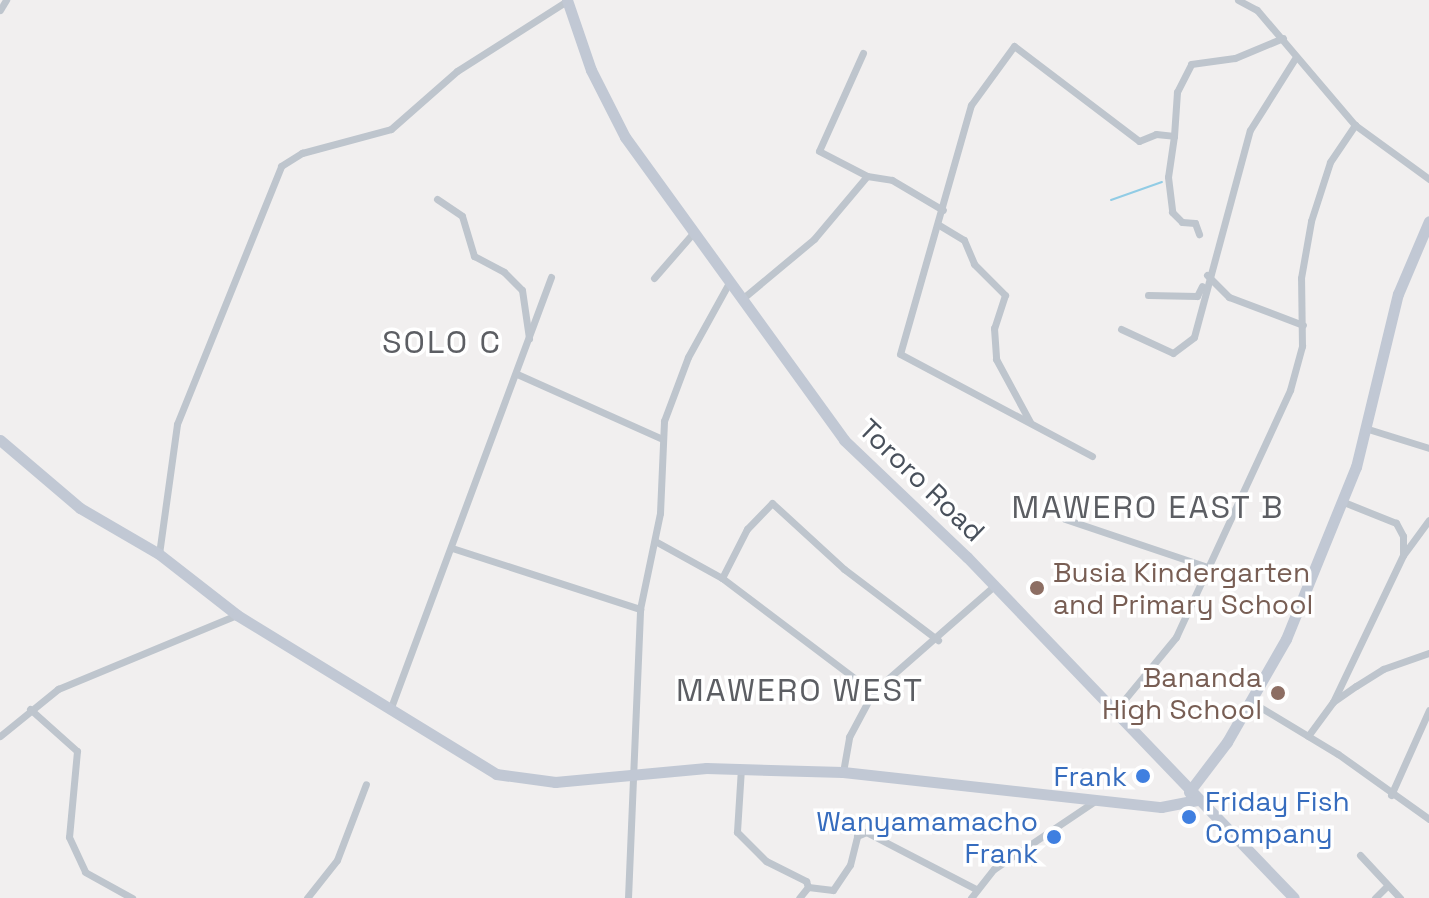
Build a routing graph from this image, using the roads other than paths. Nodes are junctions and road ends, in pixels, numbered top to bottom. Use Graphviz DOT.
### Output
graph roads {
  1 [pos="6,0"];
  2 [pos="1238,0"];
  3 [pos="567,1"];
  4 [pos="1253,2"];
  5 [pos="0,10"];
  6 [pos="1283,38"];
  7 [pos="863,53"];
  8 [pos="1296,57"];
  9 [pos="1355,125"];
  10 [pos="1174,136"];
  11 [pos="867,176"];
  12 [pos="1429,179"];
  13 [pos="437,199"];
  14 [pos="943,210"];
  15 [pos="1429,221"];
  16 [pos="939,225"];
  17 [pos="695,231"];
  18 [pos="1199,234"];
  19 [pos="1208,273"];
  20 [pos="551,277"];
  21 [pos="654,278"];
  22 [pos="730,281"];
  23 [pos="1148,295"];
  24 [pos="742,299"];
  25 [pos="1303,325"];
  26 [pos="1121,329"];
  27 [pos="529,344"];
  28 [pos="517,374"];
  29 [pos="1031,424"];
  30 [pos="1368,429"];
  31 [pos="662,439"];
  32 [pos="0,440"];
  33 [pos="1429,448"];
  34 [pos="1092,456"];
  35 [pos="1341,501"];
  36 [pos="1065,519"];
  37 [pos="1429,520"];
  38 [pos="655,541"];
  39 [pos="452,548"];
  40 [pos="159,554"];
  41 [pos="1403,555"];
  42 [pos="1205,566"];
  43 [pos="722,578"];
  44 [pos="994,586"];
  45 [pos="640,609"];
  46 [pos="237,615"];
  47 [pos="938,640"];
  48 [pos="1429,653"];
  49 [pos="873,692"];
  50 [pos="1248,700"];
  51 [pos="1333,702"];
  52 [pos="30,709"];
  53 [pos="1429,710"];
  54 [pos="1115,711"];
  55 [pos="389,712"];
  56 [pos="0,736"];
  57 [pos="1308,736"];
  58 [pos="741,768"];
  59 [pos="843,772"];
  60 [pos="632,777"];
  61 [pos="366,784"];
  62 [pos="1391,795"];
  63 [pos="1194,796"];
  64 [pos="1095,801"];
  65 [pos="1429,819"];
  66 [pos="1360,855"];
  67 [pos="1387,886"];
  68 [pos="808,887"];
  69 [pos="976,889"];
  70 [pos="132,898"];
  71 [pos="307,898"];
  72 [pos="628,898"];
  73 [pos="799,898"];
  74 [pos="971,898"];
  75 [pos="1294,898"];
  76 [pos="1375,898"];
  77 [pos="1400,898"];
  1 -- 5 [label="street"];
  2 -- 4 [label="street"];
  3 -- 17 [label="main road, Tororo Road"];
  3 -- 40 [label="street"];
  4 -- 6 [label="street"];
  6 -- 8 [label="street"];
  6 -- 10 [label="street"];
  7 -- 11 [label="street"];
  8 -- 9 [label="street"];
  8 -- 19 [label="street"];
  9 -- 12 [label="street"];
  9 -- 25 [label="street"];
  10 -- 14 [label="street"];
  10 -- 18 [label="street"];
  11 -- 14 [label="street"];
  11 -- 24 [label="street"];
  13 -- 27 [label="street"];
  14 -- 16 [label="street"];
  15 -- 30 [label="main road"];
  16 -- 29 [label="street"];
  16 -- 29 [label="street"];
  17 -- 21 [label="street"];
  17 -- 22 [label="main road, Tororo Road"];
  19 -- 23 [label="street"];
  19 -- 25 [label="street"];
  19 -- 26 [label="street"];
  20 -- 27 [label="street"];
  22 -- 24 [label="main road, Tororo Road"];
  22 -- 31 [label="street"];
  24 -- 44 [label="main road, Tororo Road"];
  25 -- 42 [label="street"];
  27 -- 28 [label="street"];
  28 -- 31 [label="street"];
  28 -- 39 [label="street"];
  29 -- 34 [label="street"];
  30 -- 33 [label="street"];
  30 -- 35 [label="main road"];
  31 -- 38 [label="street"];
  32 -- 40 [label="main road"];
  35 -- 41 [label="street"];
  35 -- 50 [label="main road"];
  36 -- 42 [label="street"];
  37 -- 41 [label="street"];
  38 -- 43 [label="street"];
  38 -- 45 [label="street"];
  39 -- 45 [label="street"];
  39 -- 55 [label="street"];
  40 -- 46 [label="main road"];
  41 -- 51 [label="street"];
  42 -- 54 [label="street"];
  43 -- 47 [label="street"];
  43 -- 49 [label="street"];
  44 -- 47 [label="street"];
  44 -- 54 [label="main road, Tororo Road"];
  45 -- 60 [label="street"];
  46 -- 52 [label="street"];
  46 -- 55 [label="main road"];
  47 -- 49 [label="street"];
  48 -- 51 [label="street"];
  49 -- 59 [label="street"];
  50 -- 57 [label="street"];
  50 -- 63 [label="main road"];
  51 -- 57 [label="street"];
  52 -- 56 [label="street"];
  52 -- 70 [label="street"];
  53 -- 62 [label="street"];
  54 -- 63 [label="main road, Tororo Road"];
  55 -- 60 [label="main road"];
  57 -- 62 [label="street"];
  58 -- 59 [label="main road"];
  58 -- 60 [label="main road"];
  58 -- 68 [label="street"];
  59 -- 64 [label="main road"];
  60 -- 72 [label="street"];
  61 -- 71 [label="street"];
  62 -- 65 [label="street"];
  63 -- 64 [label="main road"];
  63 -- 75 [label="main road, Tororo Road"];
  64 -- 69 [label="street"];
  66 -- 67 [label="street"];
  67 -- 76 [label="street"];
  67 -- 77 [label="street"];
  68 -- 69 [label="street"];
  68 -- 73 [label="street"];
  69 -- 74 [label="street"];
}
